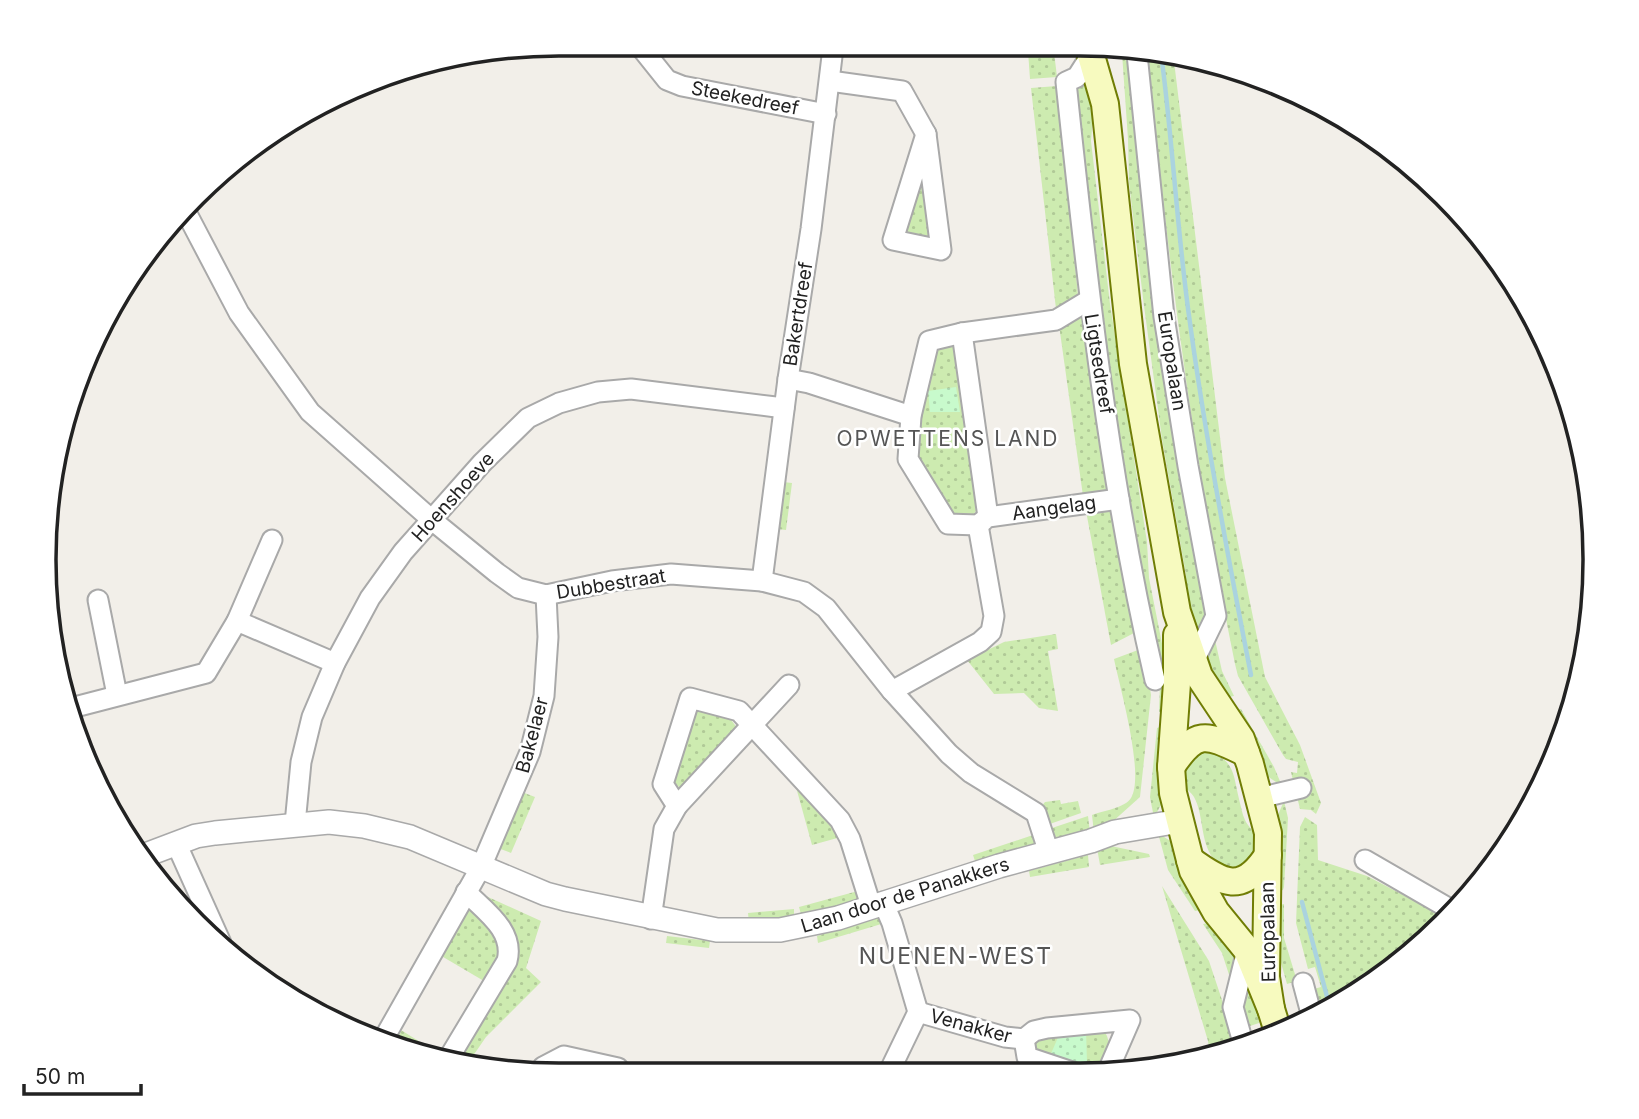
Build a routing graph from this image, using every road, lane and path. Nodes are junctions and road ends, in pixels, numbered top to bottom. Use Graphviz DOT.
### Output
graph roads {
  1 [pos="648,56"];
  2 [pos="833,56"];
  3 [pos="1095,56"];
  4 [pos="1098,57"];
  5 [pos="1138,59"];
  6 [pos="830,81"];
  7 [pos="826,114"];
  8 [pos="926,134"];
  9 [pos="189,218"];
  10 [pos="1089,300"];
  11 [pos="962,333"];
  12 [pos="788,379"];
  13 [pos="784,408"];
  14 [pos="911,416"];
  15 [pos="1119,499"];
  16 [pos="432,520"];
  17 [pos="983,521"];
  18 [pos="272,540"];
  19 [pos="762,580"];
  20 [pos="546,595"];
  21 [pos="98,600"];
  22 [pos="1177,612"];
  23 [pos="237,621"];
  24 [pos="1194,661"];
  25 [pos="335,663"];
  26 [pos="1155,680"];
  27 [pos="789,685"];
  28 [pos="892,691"];
  29 [pos="117,695"];
  30 [pos="78,706"];
  31 [pos="751,724"];
  32 [pos="1246,752"];
  33 [pos="1171,767"];
  34 [pos="1301,788"];
  35 [pos="1259,797"];
  36 [pos="677,806"];
  37 [pos="1180,821"];
  38 [pos="295,824"];
  39 [pos="176,843"];
  40 [pos="151,853"];
  41 [pos="1048,853"];
  42 [pos="1268,855"];
  43 [pos="1190,860"];
  44 [pos="1366,860"];
  45 [pos="481,867"];
  46 [pos="466,892"];
  47 [pos="877,904"];
  48 [pos="1445,906"];
  49 [pos="651,919"];
  50 [pos="211,923"];
  51 [pos="1247,950"];
  52 [pos="1303,984"];
  53 [pos="1309,1007"];
  54 [pos="1271,1009"];
  55 [pos="918,1012"];
  56 [pos="1275,1023"];
  57 [pos="387,1032"];
  58 [pos="1241,1036"];
  59 [pos="1024,1039"];
  60 [pos="453,1051"];
  61 [pos="1112,1062"];
  62 [pos="551,1063"];
  63 [pos="596,1063"];
  64 [pos="893,1063"];
  65 [pos="1045,1063"];
  1 -- 7 [label="street, Steekedreef"];
  2 -- 6 [label="street, Bakertdreef"];
  3 -- 10 [label="street, Ligtsedreef"];
  4 -- 22 [label="main road, Europalaan"];
  5 -- 24 [label="street, Europalaan"];
  6 -- 7 [label="street, Bakertdreef"];
  6 -- 8 [label="street"];
  7 -- 12 [label="street, Bakertdreef"];
  8 -- 8 [label="street"];
  9 -- 16 [label="street, Dubbestraat"];
  10 -- 11 [label="street, Aangelag"];
  10 -- 15 [label="street, Ligtsedreef"];
  11 -- 14 [label="street, Aangelag"];
  11 -- 17 [label="street, Aangelag"];
  12 -- 13 [label="street, Bakertdreef"];
  12 -- 14 [label="street"];
  13 -- 16 [label="street, Hoenshoeve"];
  13 -- 19 [label="street, Bakertdreef"];
  14 -- 17 [label="street, Aangelag"];
  15 -- 17 [label="street, Aangelag"];
  15 -- 26 [label="street, Ligtsedreef"];
  16 -- 20 [label="street, Dubbestraat"];
  16 -- 25 [label="street, Hoenshoeve"];
  17 -- 28 [label="street, Aangelag"];
  18 -- 23 [label="street"];
  19 -- 20 [label="street, Dubbestraat"];
  19 -- 28 [label="street, Dubbestraat"];
  20 -- 45 [label="street, Bakelaer"];
  21 -- 29 [label="street"];
  22 -- 24 [label="main road, Europalaan"];
  22 -- 33 [label="main road, Europalaan"];
  23 -- 25 [label="street"];
  23 -- 29 [label="street"];
  24 -- 32 [label="main road, Europalaan"];
  25 -- 38 [label="street, Hoenshoeve"];
  27 -- 31 [label="street"];
  28 -- 41 [label="street, Dubbestraat"];
  29 -- 30 [label="street"];
  31 -- 36 [label="street"];
  31 -- 36 [label="street"];
  31 -- 47 [label="street"];
  32 -- 33 [label="main road"];
  32 -- 35 [label="main road"];
  33 -- 37 [label="main road"];
  34 -- 35 [label="street"];
  35 -- 42 [label="main road"];
  36 -- 49 [label="street"];
  37 -- 41 [label="street, Laan door de Panakkers"];
  37 -- 43 [label="main road"];
  38 -- 39 [label="street, Laan door de Panakkers"];
  38 -- 45 [label="street, Laan door de Panakkers"];
  39 -- 40 [label="street, Laan door de Panakkers"];
  39 -- 50 [label="street"];
  41 -- 47 [label="street, Laan door de Panakkers"];
  42 -- 43 [label="main road"];
  42 -- 54 [label="main road, Europalaan"];
  43 -- 51 [label="main road, Europalaan"];
  44 -- 48 [label="street"];
  45 -- 46 [label="street, Bakelaer"];
  45 -- 49 [label="street, Laan door de Panakkers"];
  46 -- 57 [label="street, Bakelaer"];
  46 -- 60 [label="street"];
  47 -- 49 [label="street, Laan door de Panakkers"];
  47 -- 55 [label="street"];
  51 -- 54 [label="main road, Europalaan"];
  51 -- 58 [label="street"];
  52 -- 53 [label="street, Europalaan"];
  54 -- 56 [label="main road, Europalaan"];
  55 -- 59 [label="street, Venakker"];
  55 -- 64 [label="street"];
  59 -- 61 [label="street, Venakker"];
  59 -- 65 [label="street, Venakker"];
  62 -- 63 [label="street"];
}
